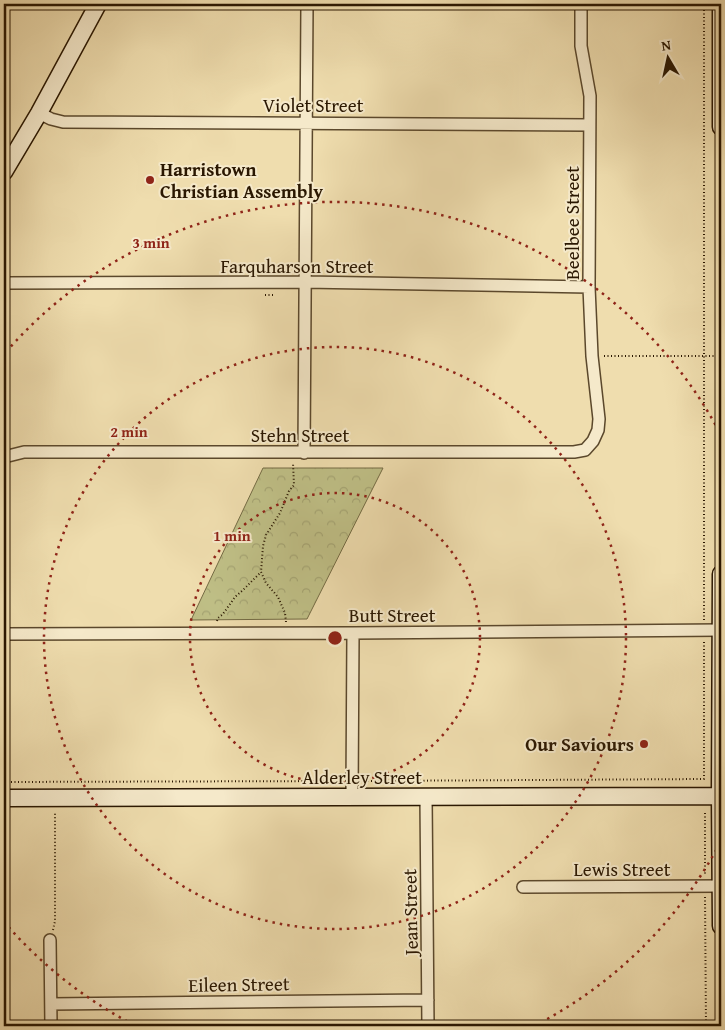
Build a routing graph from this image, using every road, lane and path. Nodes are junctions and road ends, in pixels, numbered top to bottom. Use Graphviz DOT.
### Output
graph roads {
  1 [pos="98,4"];
  2 [pos="307,4"];
  3 [pos="581,4"];
  4 [pos="704,4"];
  5 [pos="721,4"];
  6 [pos="39,113"];
  7 [pos="307,123"];
  8 [pos="589,125"];
  9 [pos="721,127"];
  10 [pos="4,172"];
  11 [pos="305,282"];
  12 [pos="4,283"];
  13 [pos="590,287"];
  14 [pos="592,356"];
  15 [pos="704,356"];
  16 [pos="721,356"];
  17 [pos="593,441"];
  18 [pos="298,453"];
  19 [pos="4,456"];
  20 [pos="261,572"];
  21 [pos="721,574"];
  22 [pos="721,604"];
  23 [pos="704,630"];
  24 [pos="721,630"];
  25 [pos="287,633"];
  26 [pos="353,633"];
  27 [pos="4,634"];
  28 [pos="216,634"];
  29 [pos="4,782"];
  30 [pos="352,789"];
  31 [pos="721,796"];
  32 [pos="426,797"];
  33 [pos="4,798"];
  34 [pos="55,798"];
  35 [pos="705,813"];
  36 [pos="713,886"];
  37 [pos="523,887"];
  38 [pos="721,926"];
  39 [pos="50,940"];
  40 [pos="428,1000"];
  41 [pos="51,1004"];
  42 [pos="51,1026"];
  43 [pos="428,1026"];
  44 [pos="706,1026"];
  1 -- 6 [label="street"];
  2 -- 7 [label="street"];
  3 -- 8 [label="street, Beelbee Street"];
  4 -- 15 [label="path"];
  5 -- 9 [label="street"];
  6 -- 7 [label="street, Violet Street"];
  6 -- 10 [label="street"];
  7 -- 8 [label="street, Violet Street"];
  7 -- 11 [label="street"];
  8 -- 13 [label="street, Beelbee Street"];
  11 -- 12 [label="street, Farquharson Street"];
  11 -- 13 [label="street, Farquharson Street"];
  11 -- 18 [label="street"];
  13 -- 14 [label="street, Beelbee Street"];
  14 -- 15 [label="path"];
  14 -- 17 [label="street, Beelbee Street"];
  15 -- 16 [label="path"];
  15 -- 23 [label="path"];
  17 -- 18 [label="street, Stehn Street"];
  18 -- 19 [label="street, Stehn Street"];
  18 -- 20 [label="path"];
  20 -- 25 [label="path"];
  20 -- 28 [label="path"];
  21 -- 22 [label="street"];
  22 -- 24 [label="street"];
  23 -- 24 [label="street, Butt Street"];
  23 -- 26 [label="street, Butt Street"];
  23 -- 30 [label="path"];
  24 -- 31 [label="street"];
  25 -- 26 [label="street, Butt Street"];
  25 -- 28 [label="street, Butt Street"];
  26 -- 30 [label="street"];
  27 -- 28 [label="street, Butt Street"];
  29 -- 30 [label="path"];
  30 -- 32 [label="street, Alderley Street"];
  30 -- 34 [label="street, Alderley Street"];
  31 -- 32 [label="street, Alderley Street"];
  31 -- 36 [label="street"];
  32 -- 40 [label="street, Jean Street"];
  33 -- 34 [label="street, Alderley Street"];
  34 -- 39 [label="path"];
  35 -- 36 [label="path"];
  36 -- 37 [label="street, Lewis Street"];
  36 -- 38 [label="street"];
  36 -- 44 [label="path"];
  39 -- 41 [label="street"];
  40 -- 41 [label="street, Eileen Street"];
  40 -- 43 [label="street, Jean Street"];
  41 -- 42 [label="street"];
}
